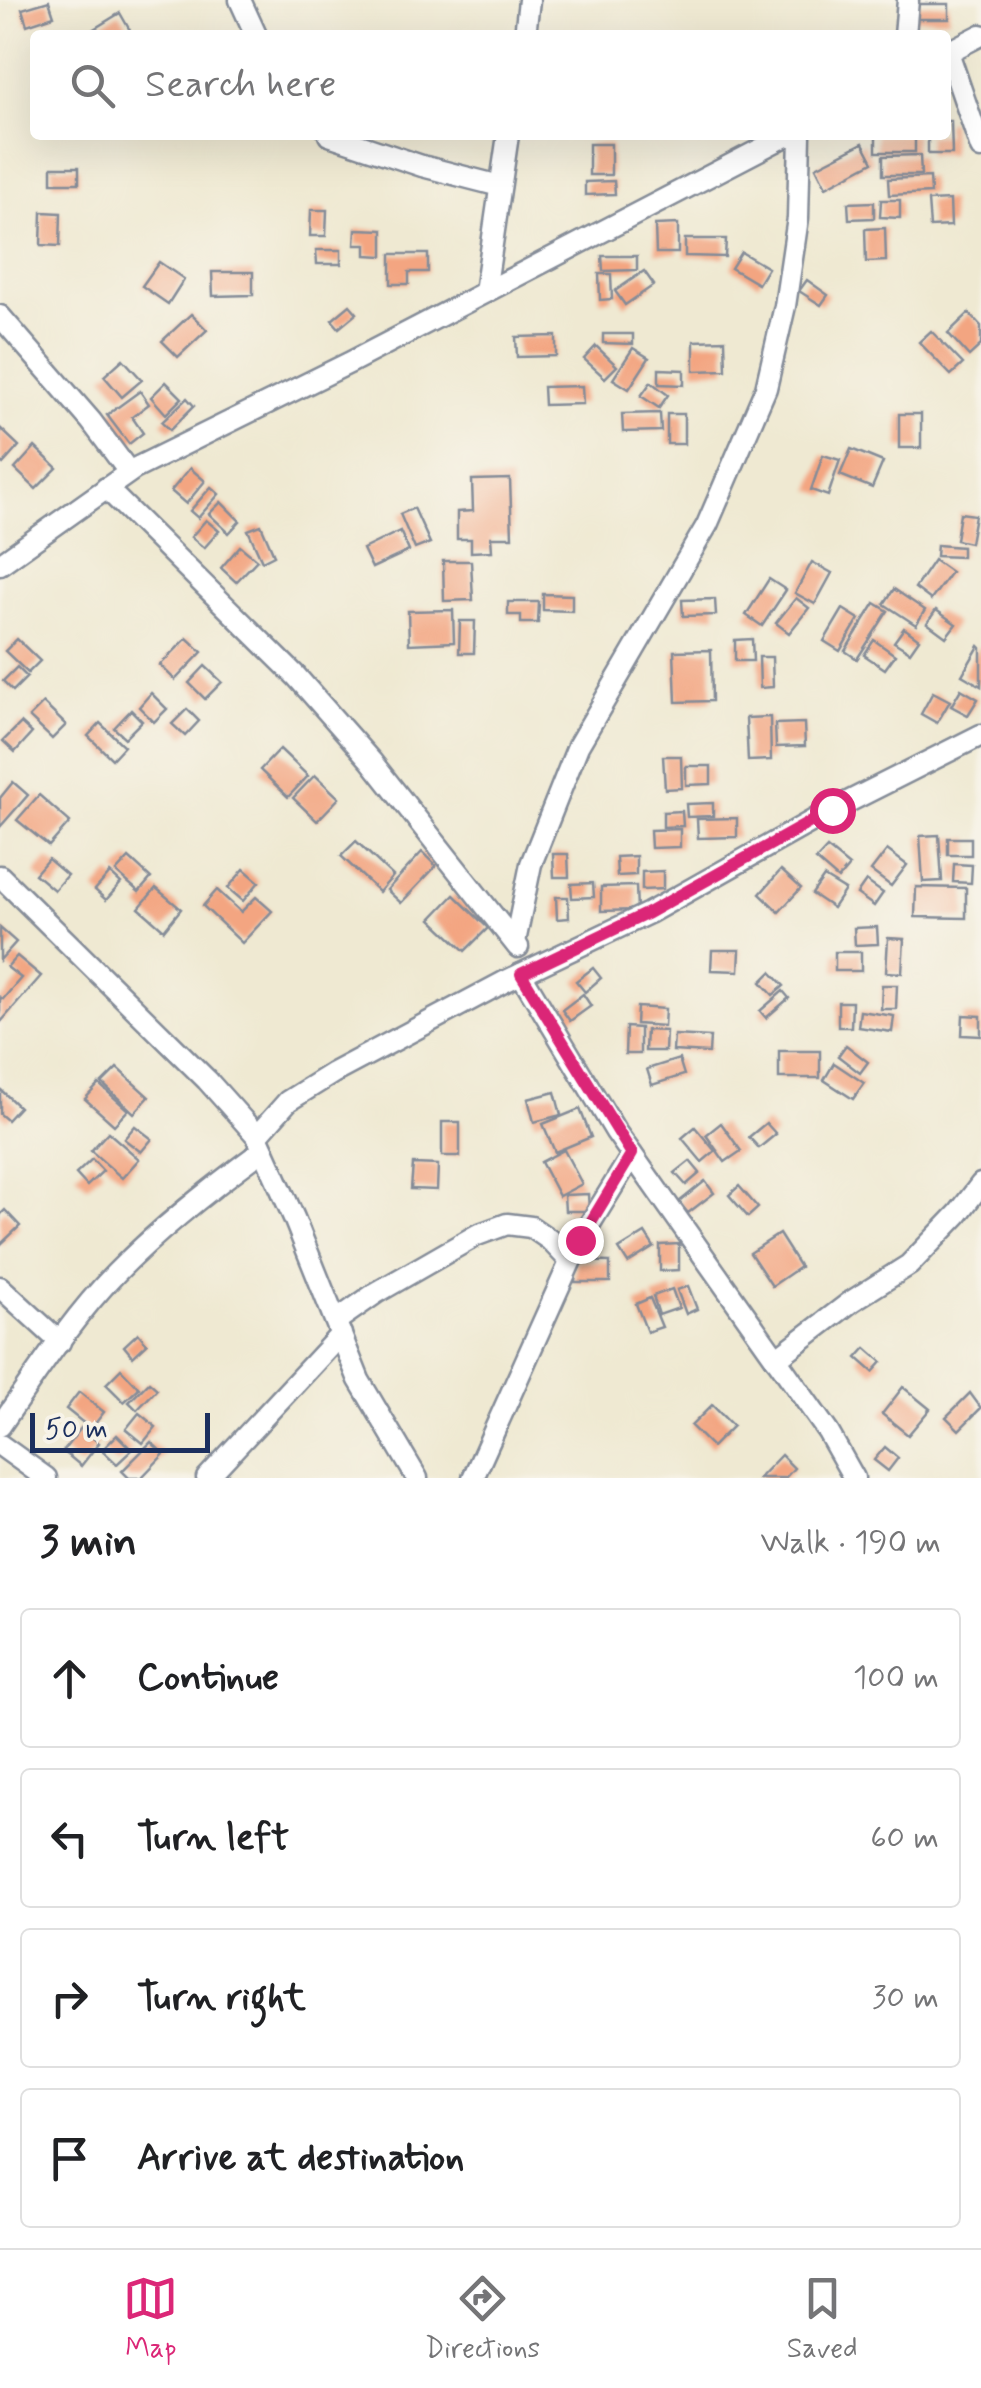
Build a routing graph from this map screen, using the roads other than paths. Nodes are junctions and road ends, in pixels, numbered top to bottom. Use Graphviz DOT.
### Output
graph roads {
  1 [pos="240,0"];
  2 [pos="529,0"];
  3 [pos="908,0"];
  4 [pos="254,30"];
  5 [pos="526,30"];
  6 [pos="905,30"];
  7 [pos="981,35"];
  8 [pos="951,50"];
  9 [pos="951,63"];
  10 [pos="345,140"];
  11 [pos="507,140"];
  12 [pos="778,140"];
  13 [pos="800,140"];
  14 [pos="981,148"];
  15 [pos="500,186"];
  16 [pos="485,292"];
  17 [pos="0,316"];
  18 [pos="129,472"];
  19 [pos="106,488"];
  20 [pos="0,564"];
  21 [pos="981,736"];
  22 [pos="0,876"];
  23 [pos="515,942"];
  24 [pos="528,971"];
  25 [pos="260,1143"];
  26 [pos="632,1154"];
  27 [pos="981,1184"];
  28 [pos="570,1261"];
  29 [pos="0,1286"];
  30 [pos="339,1328"];
  31 [pos="60,1342"];
  32 [pos="776,1359"];
  33 [pos="0,1426"];
  34 [pos="0,1445"];
  35 [pos="46,1478"];
  36 [pos="207,1478"];
  37 [pos="417,1478"];
  38 [pos="473,1478"];
  39 [pos="854,1478"];
  1 -- 4 [label="street"];
  2 -- 5 [label="street"];
  3 -- 6 [label="street"];
  7 -- 8 [label="street"];
  9 -- 14 [label="street"];
  10 -- 15 [label="street"];
  11 -- 15 [label="street"];
  12 -- 16 [label="street"];
  13 -- 23 [label="street"];
  15 -- 16 [label="street"];
  16 -- 18 [label="street"];
  17 -- 18 [label="street"];
  18 -- 19 [label="street"];
  19 -- 20 [label="street"];
  19 -- 23 [label="street"];
  21 -- 24 [label="street"];
  22 -- 25 [label="street"];
  23 -- 24 [label="street"];
  24 -- 25 [label="street"];
  24 -- 26 [label="street"];
  25 -- 30 [label="street"];
  25 -- 31 [label="street"];
  26 -- 28 [label="street"];
  26 -- 32 [label="street"];
  27 -- 32 [label="street"];
  28 -- 30 [label="street"];
  28 -- 38 [label="street"];
  29 -- 31 [label="street"];
  30 -- 36 [label="street"];
  30 -- 37 [label="street"];
  31 -- 33 [label="street"];
  32 -- 39 [label="street"];
  34 -- 35 [label="street"];
}
